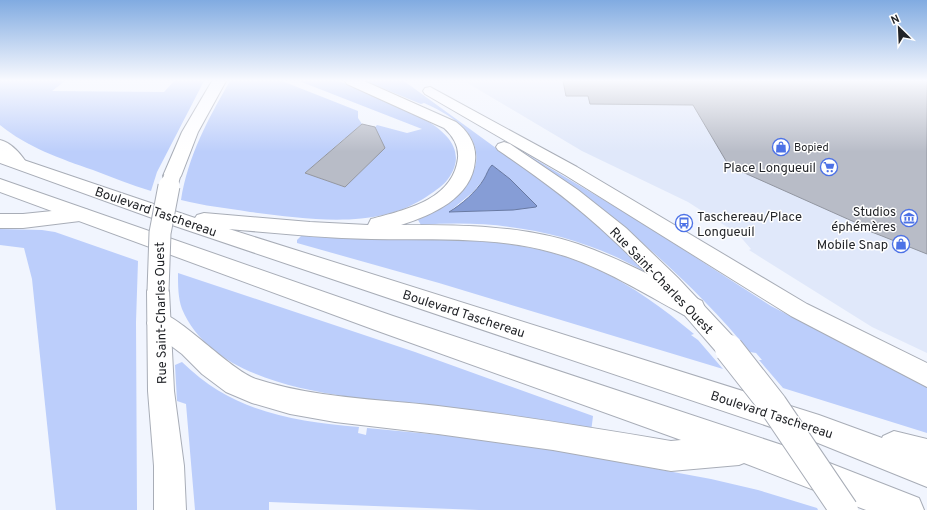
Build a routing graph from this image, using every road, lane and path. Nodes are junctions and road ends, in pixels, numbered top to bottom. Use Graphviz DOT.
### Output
graph roads {
  1 [pos="205,105"];
  2 [pos="405,105"];
  3 [pos="446,105"];
  4 [pos="454,105"];
  5 [pos="0,145"];
  6 [pos="0,157"];
  7 [pos="17,162"];
  8 [pos="0,185"];
  9 [pos="81,215"];
  10 [pos="173,218"];
  11 [pos="0,221"];
  12 [pos="347,231"];
  13 [pos="693,308"];
  14 [pos="159,323"];
  15 [pos="927,376"];
  16 [pos="819,429"];
  17 [pos="746,449"];
  18 [pos="927,454"];
  19 [pos="927,471"];
  20 [pos="170,510"];
  21 [pos="844,510"];
  22 [pos="907,510"];
  1 -- 14 [label="street, Rue Saint-Charles Ouest, bridge"];
  2 -- 12 [label="highway"];
  3 -- 13 [label="street, Rue Saint-Charles Ouest"];
  4 -- 15 [label="street, Rue Saint-Charles Ouest"];
  5 -- 7 [label="highway"];
  6 -- 7 [label="highway, Boulevard Taschereau"];
  7 -- 10 [label="highway, Boulevard Taschereau"];
  8 -- 9 [label="highway"];
  9 -- 11 [label="highway"];
  9 -- 17 [label="highway"];
  10 -- 12 [label="highway"];
  10 -- 16 [label="highway, Boulevard Taschereau"];
  12 -- 13 [label="highway"];
  13 -- 21 [label="street, Rue Saint-Charles Ouest, bridge"];
  14 -- 17 [label="highway"];
  14 -- 20 [label="street, Rue Saint-Charles Ouest"];
  16 -- 18 [label="highway"];
  16 -- 19 [label="highway, Boulevard Taschereau"];
  17 -- 22 [label="highway"];
}
